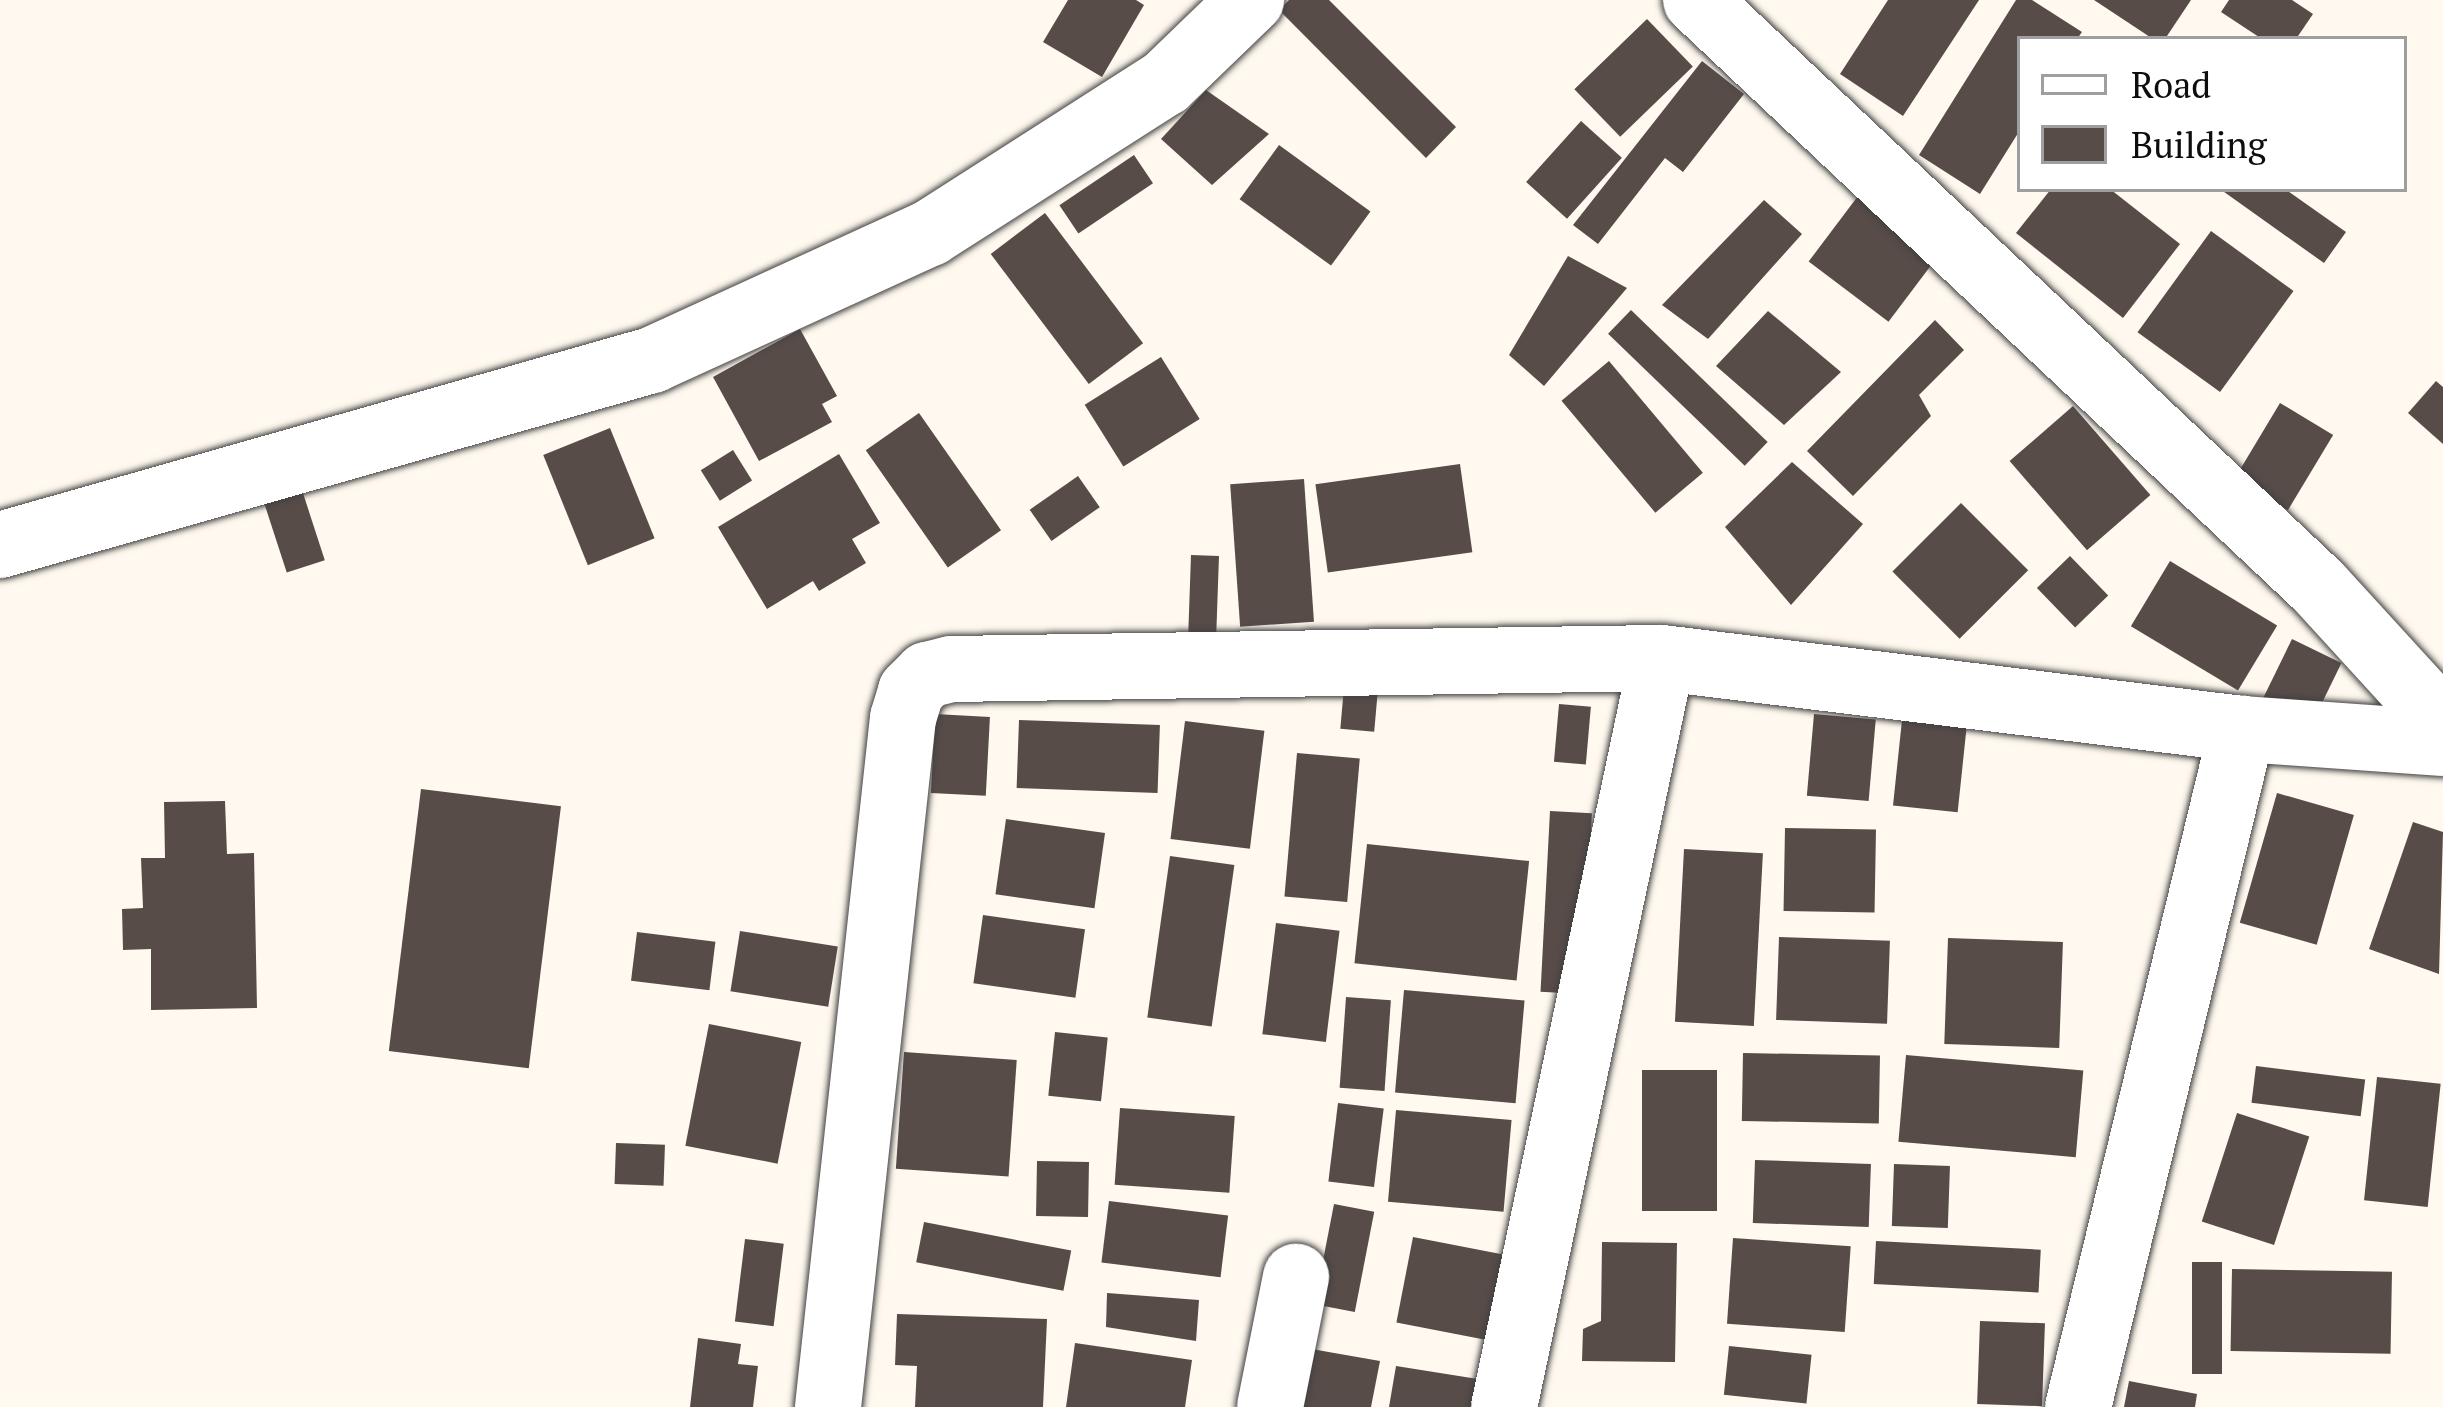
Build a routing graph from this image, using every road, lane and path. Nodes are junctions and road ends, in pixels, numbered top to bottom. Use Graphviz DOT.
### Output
graph roads {
  1 [pos="1251,0"];
  2 [pos="1696,0"];
  3 [pos="0,545"];
  4 [pos="1661,658"];
  5 [pos="2443,723"];
  6 [pos="2242,729"];
  7 [pos="2443,743"];
  8 [pos="1296,1277"];
  9 [pos="828,1407"];
  10 [pos="1270,1407"];
  11 [pos="1504,1407"];
  12 [pos="2078,1407"];
  1 -- 3 [label="street"];
  2 -- 5 [label="street"];
  4 -- 6 [label="street"];
  4 -- 9 [label="street"];
  4 -- 11 [label="street"];
  6 -- 7 [label="street"];
  6 -- 12 [label="street"];
  8 -- 10 [label="street"];
}
